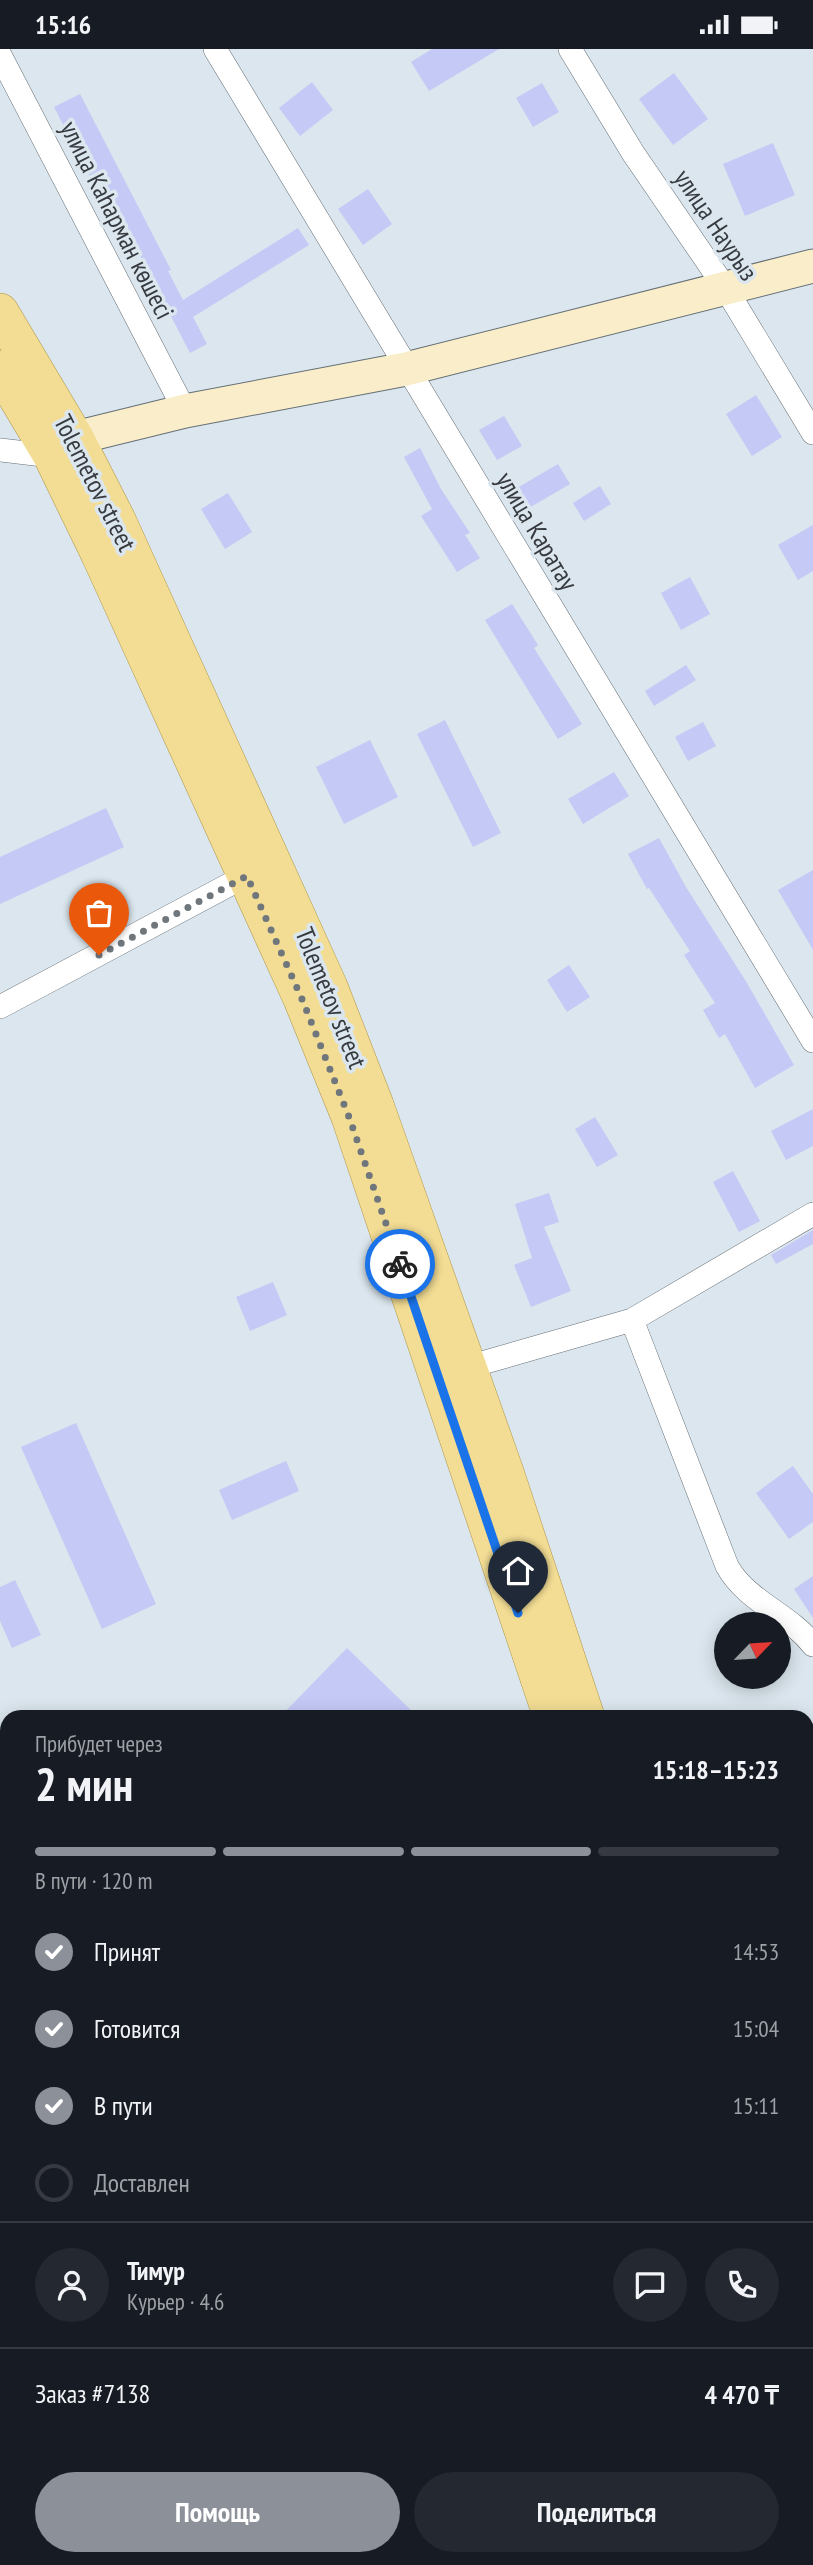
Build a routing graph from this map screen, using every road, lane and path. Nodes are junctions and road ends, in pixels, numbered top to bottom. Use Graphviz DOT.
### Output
graph roads {
  1 [pos="215,49"];
  2 [pos="570,49"];
  3 [pos="0,55"];
  4 [pos="813,266"];
  5 [pos="726,289"];
  6 [pos="0,312"];
  7 [pos="0,369"];
  8 [pos="406,369"];
  9 [pos="185,411"];
  10 [pos="813,433"];
  11 [pos="63,447"];
  12 [pos="0,450"];
  13 [pos="260,869"];
  14 [pos="0,1007"];
  15 [pos="813,1041"];
  16 [pos="813,1214"];
  17 [pos="632,1320"];
  18 [pos="468,1367"];
  19 [pos="813,1645"];
  20 [pos="550,1710"];
  21 [pos="584,1710"];
  1 -- 8 [label="street, улица Каратау"];
  2 -- 5 [label="street, улица Наурыз"];
  3 -- 9 [label="street, улица Каһарман көшесі"];
  4 -- 5 [label="street"];
  5 -- 8 [label="street"];
  5 -- 10 [label="street, улица Наурыз"];
  6 -- 11 [label="main road, Tolemetov street"];
  7 -- 11 [label="main road, Tolemetov street"];
  8 -- 9 [label="street"];
  8 -- 15 [label="street, улица Каратау"];
  9 -- 11 [label="street"];
  11 -- 12 [label="street"];
  11 -- 13 [label="main road, Tolemetov street"];
  13 -- 14 [label="street"];
  13 -- 18 [label="main road, Tolemetov street"];
  13 -- 20 [label="main road, Tolemetov street"];
  16 -- 17 [label="street"];
  17 -- 18 [label="street"];
  17 -- 19 [label="street"];
  18 -- 21 [label="main road, Tolemetov street"];
}
